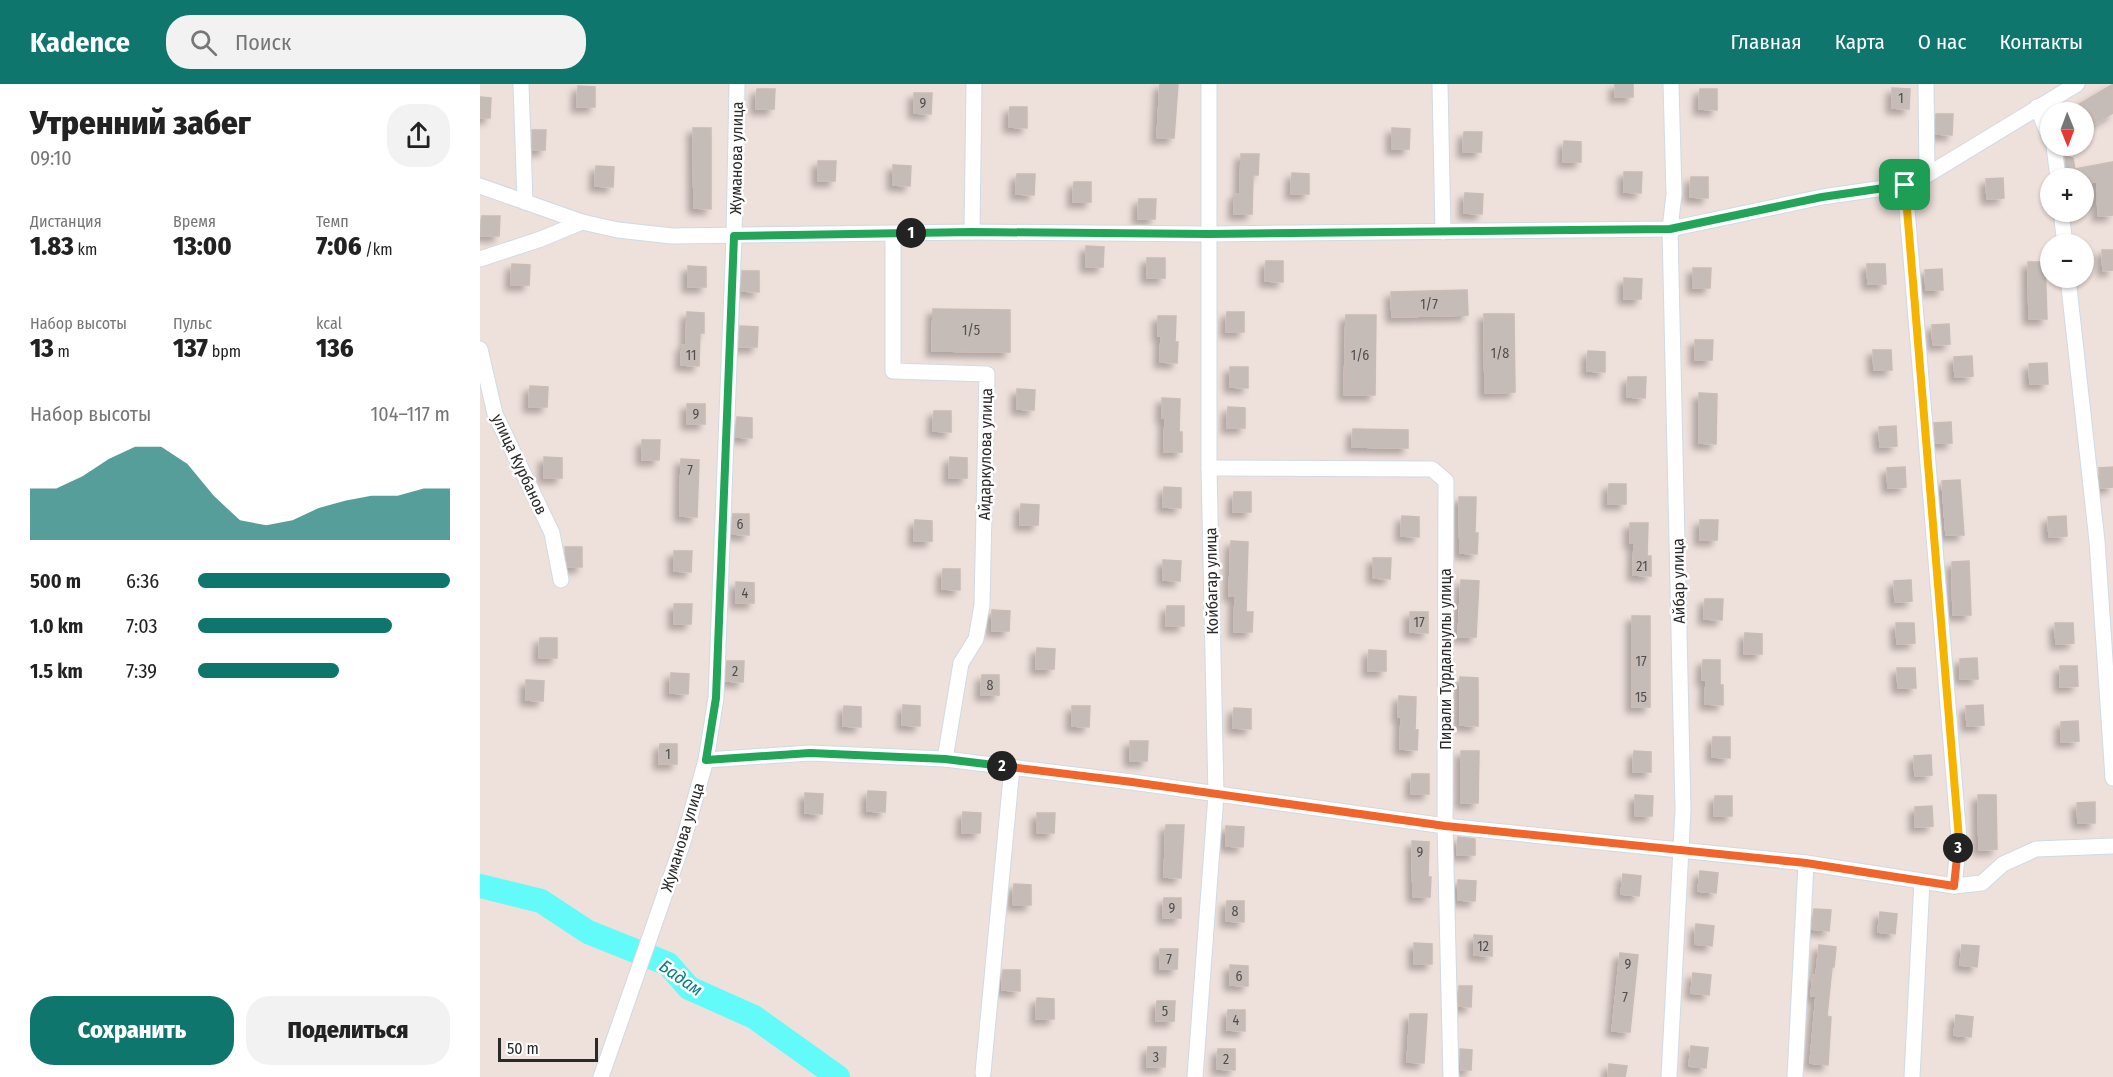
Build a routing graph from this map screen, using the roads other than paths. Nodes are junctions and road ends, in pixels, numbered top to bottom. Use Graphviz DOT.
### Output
graph roads {
  1 [pos="521,84"];
  2 [pos="737,84"];
  3 [pos="974,84"];
  4 [pos="1209,84"];
  5 [pos="1440,84"];
  6 [pos="1671,84"];
  7 [pos="1926,84"];
  8 [pos="2077,84"];
  9 [pos="2037,107"];
  10 [pos="2040,114"];
  11 [pos="1927,175"];
  12 [pos="1905,185"];
  13 [pos="480,186"];
  14 [pos="525,202"];
  15 [pos="582,222"];
  16 [pos="1670,229"];
  17 [pos="972,232"];
  18 [pos="1443,232"];
  19 [pos="893,234"];
  20 [pos="1209,234"];
  21 [pos="734,236"];
  22 [pos="480,259"];
  23 [pos="2069,288"];
  24 [pos="480,349"];
  25 [pos="1209,468"];
  26 [pos="561,580"];
  27 [pos="945,759"];
  28 [pos="706,760"];
  29 [pos="1012,767"];
  30 [pos="2113,778"];
  31 [pos="1216,795"];
  32 [pos="1445,826"];
  33 [pos="2113,846"];
  34 [pos="1682,850"];
  35 [pos="1806,863"];
  36 [pos="1922,881"];
  37 [pos="1954,886"];
  38 [pos="983,1073"];
  39 [pos="601,1077"];
  40 [pos="1195,1077"];
  41 [pos="1450,1077"];
  42 [pos="1669,1077"];
  43 [pos="1795,1077"];
  44 [pos="1912,1077"];
  1 -- 14 [label="street"];
  2 -- 21 [label="street, Жуманова улица"];
  3 -- 17 [label="street"];
  4 -- 20 [label="street, Койбагар улица"];
  5 -- 18 [label="street"];
  6 -- 16 [label="street, Айбар улица"];
  7 -- 11 [label="street"];
  8 -- 9 [label="street"];
  9 -- 10 [label="street"];
  9 -- 11 [label="street"];
  11 -- 12 [label="street"];
  12 -- 16 [label="street"];
  12 -- 37 [label="street"];
  13 -- 14 [label="street"];
  14 -- 15 [label="street"];
  15 -- 21 [label="street"];
  15 -- 22 [label="street"];
  16 -- 18 [label="street"];
  16 -- 34 [label="street, Айбар улица"];
  17 -- 19 [label="street"];
  17 -- 20 [label="street"];
  18 -- 20 [label="street"];
  19 -- 21 [label="street"];
  19 -- 27 [label="street, Айдаркулова улица"];
  20 -- 25 [label="street, Койбагар улица"];
  21 -- 28 [label="street, Жуманова улица"];
  23 -- 30 [label="street"];
  24 -- 26 [label="street, улица Курбанов"];
  25 -- 31 [label="street, Койбагар улица"];
  25 -- 32 [label="street, Пирали Турдалыулы улица"];
  27 -- 28 [label="street"];
  27 -- 29 [label="street"];
  28 -- 39 [label="street, Жуманова улица"];
  29 -- 31 [label="street"];
  29 -- 38 [label="street"];
  31 -- 32 [label="street"];
  31 -- 40 [label="street, Койбагар улица"];
  32 -- 34 [label="street"];
  32 -- 41 [label="street, Пирали Турдалыулы улица"];
  33 -- 37 [label="street"];
  34 -- 35 [label="street"];
  34 -- 42 [label="street, Айбар улица"];
  35 -- 36 [label="street"];
  35 -- 43 [label="street"];
  36 -- 37 [label="street"];
  36 -- 44 [label="street"];
}
